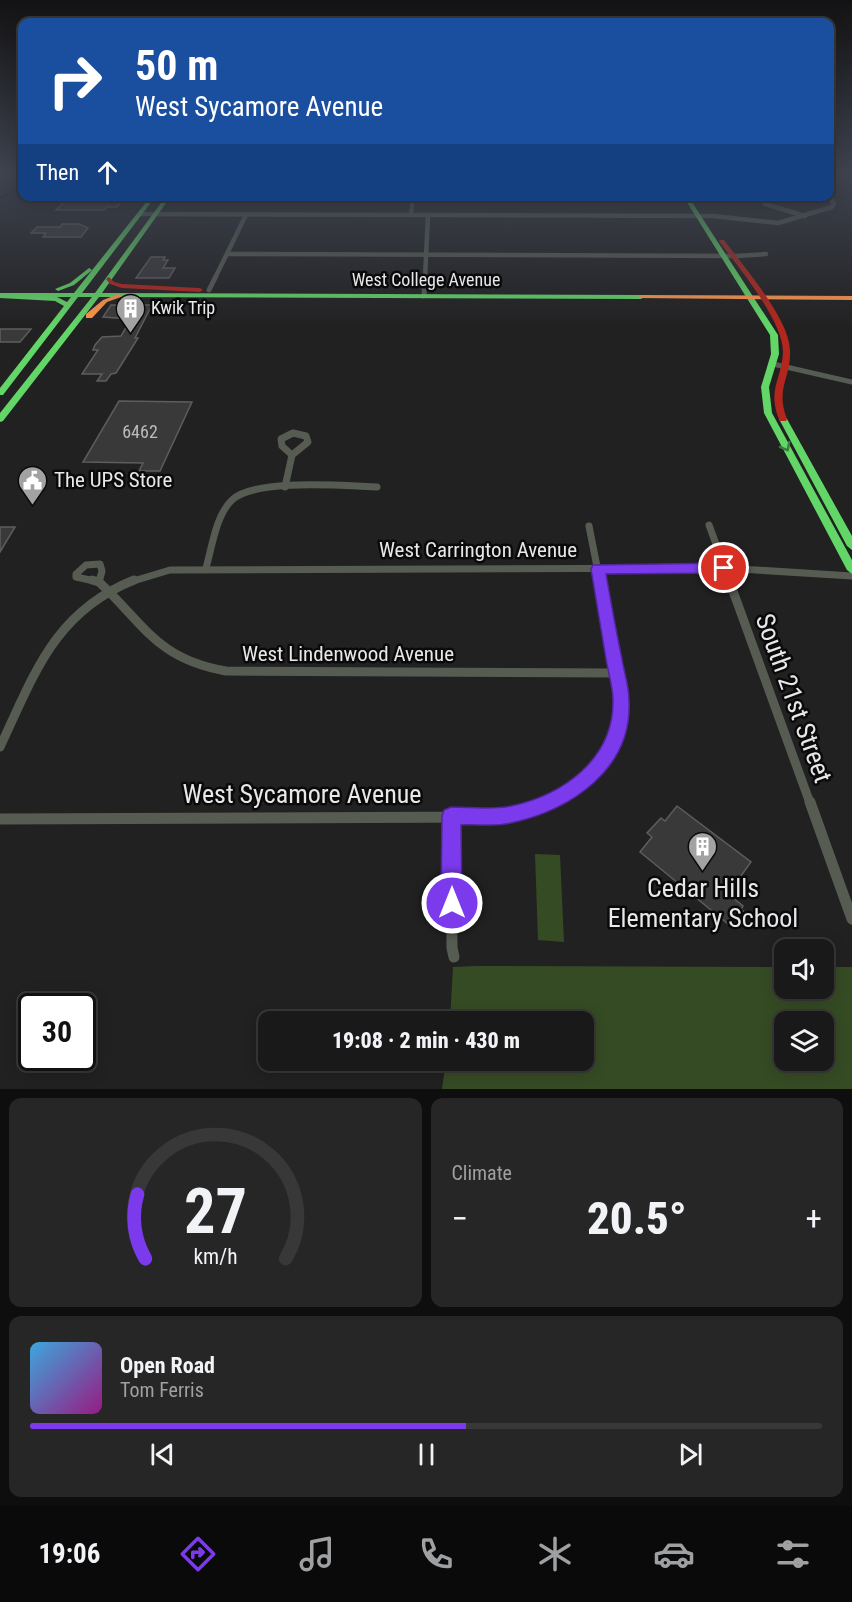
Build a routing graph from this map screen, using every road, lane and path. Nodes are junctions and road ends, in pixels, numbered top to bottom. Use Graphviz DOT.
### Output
graph roads {
  1 [pos="131,225"];
  2 [pos="148,225"];
  3 [pos="241,225"];
  4 [pos="428,225"];
  5 [pos="707,225"];
  6 [pos="125,232"];
  7 [pos="227,254"];
  8 [pos="766,254"];
  9 [pos="426,255"];
  10 [pos="728,256"];
  11 [pos="109,279"];
  12 [pos="0,289"];
  13 [pos="58,289"];
  14 [pos="205,290"];
  15 [pos="852,291"];
  16 [pos="89,292"];
  17 [pos="424,294"];
  18 [pos="0,295"];
  19 [pos="753,295"];
  20 [pos="119,296"];
  21 [pos="852,298"];
  22 [pos="68,305"];
  23 [pos="36,346"];
  24 [pos="51,355"];
  25 [pos="778,365"];
  26 [pos="852,382"];
  27 [pos="28,383"];
  28 [pos="0,393"];
  29 [pos="0,406"];
  30 [pos="0,419"];
  31 [pos="292,455"];
  32 [pos="285,487"];
  33 [pos="377,488"];
  34 [pos="709,525"];
  35 [pos="589,526"];
  36 [pos="852,546"];
  37 [pos="206,568"];
  38 [pos="724,568"];
  39 [pos="598,569"];
  40 [pos="852,570"];
  41 [pos="852,576"];
  42 [pos="99,582"];
  43 [pos="108,590"];
  44 [pos="618,673"];
  45 [pos="0,747"];
  46 [pos="451,816"];
  47 [pos="0,819"];
  48 [pos="852,919"];
  49 [pos="454,957"];
  1 -- 6 [label="main road"];
  2 -- 11 [label="main road"];
  3 -- 7 [label="street"];
  4 -- 9 [label="street"];
  5 -- 10 [label="main road"];
  6 -- 13 [label="main road"];
  6 -- 16 [label="main road"];
  7 -- 9 [label="street"];
  7 -- 14 [label="street"];
  8 -- 10 [label="street"];
  9 -- 10 [label="street"];
  9 -- 17 [label="street"];
  10 -- 19 [label="main road"];
  11 -- 14 [label="main road"];
  11 -- 16 [label="main road"];
  12 -- 13 [label="main road, West College Avenue"];
  13 -- 16 [label="main road, West College Avenue"];
  14 -- 16 [label="main road, West College Avenue"];
  14 -- 17 [label="main road, West College Avenue"];
  15 -- 19 [label="main road, West College Avenue"];
  16 -- 18 [label="main road, West College Avenue"];
  16 -- 20 [label="main road, West College Avenue"];
  16 -- 22 [label="main road"];
  16 -- 24 [label="main road"];
  16 -- 27 [label="main road"];
  17 -- 19 [label="main road, West College Avenue"];
  17 -- 20 [label="main road, West College Avenue"];
  18 -- 22 [label="main road"];
  19 -- 21 [label="main road, West College Avenue"];
  19 -- 25 [label="main road"];
  20 -- 24 [label="main road"];
  22 -- 23 [label="main road"];
  23 -- 28 [label="main road"];
  23 -- 29 [label="main road"];
  24 -- 27 [label="main road"];
  25 -- 26 [label="street"];
  25 -- 36 [label="main road"];
  25 -- 40 [label="main road, one-way"];
  27 -- 30 [label="main road"];
  31 -- 32 [label="street"];
  32 -- 33 [label="street"];
  32 -- 37 [label="street"];
  34 -- 38 [label="street, South 21st Street"];
  35 -- 39 [label="street, West Sycamore Avenue"];
  37 -- 39 [label="street, West Carrington Avenue"];
  37 -- 43 [label="street, West Carrington Avenue"];
  38 -- 39 [label="street, West Carrington Avenue"];
  38 -- 41 [label="street, West Carrington Avenue"];
  38 -- 48 [label="street, South 21st Street"];
  39 -- 44 [label="street, West Sycamore Avenue"];
  42 -- 43 [label="street, West Lindenwood Avenue"];
  43 -- 44 [label="street, West Lindenwood Avenue"];
  43 -- 45 [label="street, West Carrington Avenue"];
  44 -- 46 [label="street, West Sycamore Avenue"];
  46 -- 47 [label="street, West Sycamore Avenue"];
  46 -- 49 [label="street"];
}
